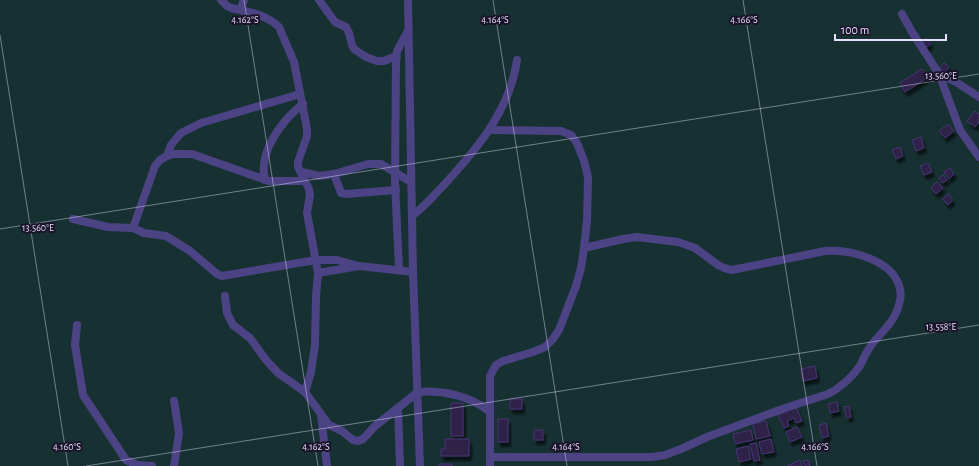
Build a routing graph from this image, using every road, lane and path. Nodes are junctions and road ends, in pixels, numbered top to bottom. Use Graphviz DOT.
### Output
graph roads {
  1 [pos="222,0"];
  2 [pos="244,0"];
  3 [pos="319,0"];
  4 [pos="408,0"];
  5 [pos="240,10"];
  6 [pos="902,14"];
  7 [pos="409,29"];
  8 [pos="396,56"];
  9 [pos="517,60"];
  10 [pos="939,74"];
  11 [pos="300,94"];
  12 [pos="979,97"];
  13 [pos="302,104"];
  14 [pos="489,130"];
  15 [pos="978,153"];
  16 [pos="167,156"];
  17 [pos="302,172"];
  18 [pos="395,173"];
  19 [pos="334,174"];
  20 [pos="265,180"];
  21 [pos="305,180"];
  22 [pos="412,182"];
  23 [pos="396,190"];
  24 [pos="412,216"];
  25 [pos="73,219"];
  26 [pos="133,228"];
  27 [pos="584,248"];
  28 [pos="316,260"];
  29 [pos="359,266"];
  30 [pos="399,270"];
  31 [pos="414,272"];
  32 [pos="318,273"];
  33 [pos="225,296"];
  34 [pos="77,325"];
  35 [pos="305,392"];
  36 [pos="418,392"];
  37 [pos="174,401"];
  38 [pos="398,409"];
  39 [pos="489,411"];
  40 [pos="321,412"];
  41 [pos="490,457"];
  42 [pos="152,466"];
  43 [pos="174,466"];
  44 [pos="327,466"];
  45 [pos="400,466"];
  46 [pos="420,466"];
  47 [pos="490,466"];
  1 -- 5 [label="street"];
  2 -- 5 [label="street"];
  3 -- 8 [label="street"];
  4 -- 7 [label="street"];
  5 -- 11 [label="street"];
  6 -- 10 [label="street"];
  7 -- 8 [label="street"];
  7 -- 22 [label="street"];
  8 -- 18 [label="street"];
  9 -- 14 [label="street"];
  10 -- 12 [label="street"];
  10 -- 15 [label="street"];
  11 -- 13 [label="street"];
  11 -- 16 [label="street"];
  13 -- 17 [label="street"];
  13 -- 20 [label="street"];
  14 -- 24 [label="street"];
  14 -- 27 [label="street"];
  16 -- 20 [label="street"];
  16 -- 26 [label="street"];
  17 -- 19 [label="street"];
  17 -- 21 [label="street"];
  18 -- 19 [label="street"];
  18 -- 22 [label="street"];
  18 -- 23 [label="street"];
  19 -- 23 [label="street"];
  20 -- 21 [label="street"];
  21 -- 28 [label="street"];
  22 -- 24 [label="street"];
  23 -- 30 [label="street"];
  24 -- 31 [label="street"];
  25 -- 26 [label="street"];
  26 -- 28 [label="street"];
  27 -- 39 [label="street"];
  27 -- 41 [label="street"];
  28 -- 29 [label="street"];
  28 -- 32 [label="street"];
  29 -- 30 [label="street"];
  29 -- 32 [label="street"];
  30 -- 31 [label="street"];
  31 -- 36 [label="street"];
  32 -- 35 [label="street"];
  33 -- 35 [label="street"];
  34 -- 42 [label="street"];
  35 -- 40 [label="street"];
  36 -- 38 [label="street"];
  36 -- 39 [label="street"];
  36 -- 46 [label="street"];
  37 -- 43 [label="street"];
  38 -- 40 [label="street"];
  38 -- 45 [label="street"];
  39 -- 41 [label="street"];
  40 -- 44 [label="street"];
  41 -- 47 [label="street"];
}
